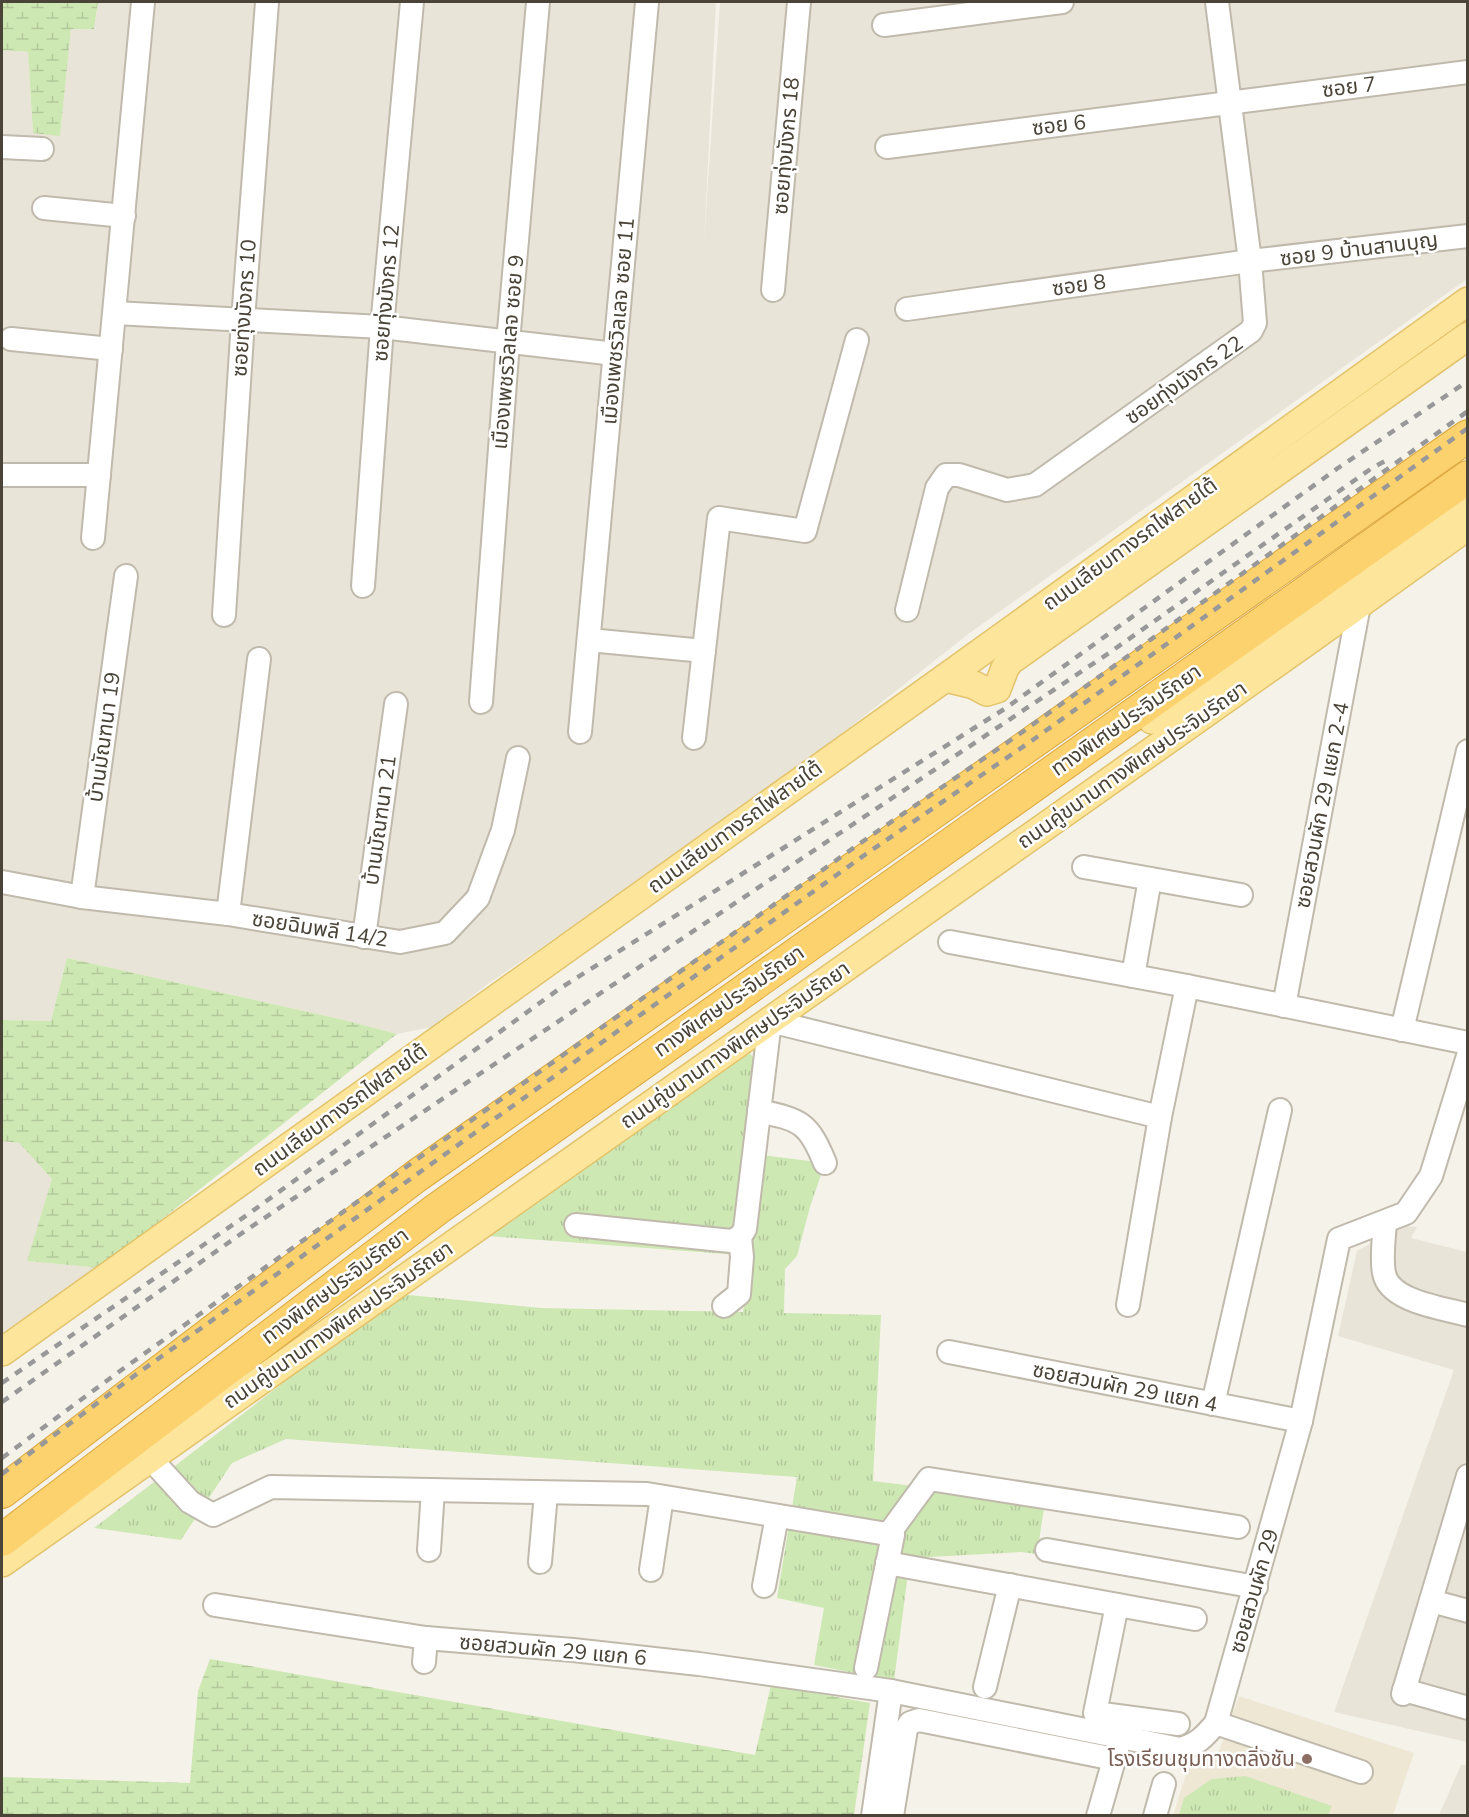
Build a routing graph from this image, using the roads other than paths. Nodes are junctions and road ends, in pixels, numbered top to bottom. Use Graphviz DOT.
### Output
graph roads {
  1 [pos="143,2"];
  2 [pos="267,2"];
  3 [pos="412,2"];
  4 [pos="538,2"];
  5 [pos="647,2"];
  6 [pos="799,2"];
  7 [pos="1062,2"];
  8 [pos="1217,2"];
  9 [pos="884,25"];
  10 [pos="1467,72"];
  11 [pos="1231,103"];
  12 [pos="2,147"];
  13 [pos="886,147"];
  14 [pos="42,149"];
  15 [pos="44,208"];
  16 [pos="124,216"];
  17 [pos="1467,236"];
  18 [pos="1250,261"];
  19 [pos="773,290"];
  20 [pos="1467,301"];
  21 [pos="907,309"];
  22 [pos="115,313"];
  23 [pos="243,320"];
  24 [pos="382,327"];
  25 [pos="1467,336"];
  26 [pos="11,339"];
  27 [pos="857,340"];
  28 [pos="508,342"];
  29 [pos="111,349"];
  30 [pos="615,354"];
  31 [pos="1467,436"];
  32 [pos="2,475"];
  33 [pos="99,475"];
  34 [pos="1467,477"];
  35 [pos="1467,498"];
  36 [pos="1467,526"];
  37 [pos="93,538"];
  38 [pos="126,576"];
  39 [pos="363,586"];
  40 [pos="1359,605"];
  41 [pos="907,610"];
  42 [pos="224,615"];
  43 [pos="589,640"];
  44 [pos="704,651"];
  45 [pos="259,659"];
  46 [pos="945,678"];
  47 [pos="481,702"];
  48 [pos="396,704"];
  49 [pos="580,732"];
  50 [pos="694,738"];
  51 [pos="1467,751"];
  52 [pos="518,758"];
  53 [pos="1042,827"];
  54 [pos="1084,867"];
  55 [pos="1150,879"];
  56 [pos="2,882"];
  57 [pos="1240,895"];
  58 [pos="82,897"];
  59 [pos="228,914"];
  60 [pos="364,937"];
  61 [pos="950,942"];
  62 [pos="1133,976"];
  63 [pos="1187,986"];
  64 [pos="1284,1006"];
  65 [pos="770,1021"];
  66 [pos="1402,1030"];
  67 [pos="1467,1043"];
  68 [pos="1467,1056"];
  69 [pos="1280,1110"];
  70 [pos="759,1111"];
  71 [pos="1160,1117"];
  72 [pos="825,1163"];
  73 [pos="1385,1222"];
  74 [pos="576,1225"];
  75 [pos="740,1238"];
  76 [pos="1128,1305"];
  77 [pos="724,1306"];
  78 [pos="1467,1315"];
  79 [pos="2,1352"];
  80 [pos="949,1352"];
  81 [pos="1213,1404"];
  82 [pos="1301,1421"];
  83 [pos="150,1458"];
  84 [pos="1467,1476"];
  85 [pos="433,1490"];
  86 [pos="2,1491"];
  87 [pos="546,1493"];
  88 [pos="662,1497"];
  89 [pos="1462,1511"];
  90 [pos="777,1516"];
  91 [pos="1238,1527"];
  92 [pos="888,1534"];
  93 [pos="2,1540"];
  94 [pos="429,1550"];
  95 [pos="1047,1550"];
  96 [pos="540,1562"];
  97 [pos="2,1563"];
  98 [pos="887,1563"];
  99 [pos="651,1570"];
  100 [pos="1010,1585"];
  101 [pos="764,1586"];
  102 [pos="1256,1587"];
  103 [pos="1431,1600"];
  104 [pos="215,1605"];
  105 [pos="1117,1605"];
  106 [pos="1467,1611"];
  107 [pos="1194,1619"];
  108 [pos="426,1638"];
  109 [pos="424,1662"];
  110 [pos="866,1668"];
  111 [pos="985,1687"];
  112 [pos="891,1691"];
  113 [pos="1467,1708"];
  114 [pos="1178,1724"];
  115 [pos="1216,1724"];
  116 [pos="1121,1736"];
  117 [pos="1114,1759"];
  118 [pos="1361,1772"];
  119 [pos="1164,1784"];
  120 [pos="873,1815"];
  121 [pos="892,1815"];
  122 [pos="1098,1815"];
  123 [pos="1155,1815"];
  1 -- 16 [label="street"];
  2 -- 23 [label="street, ซอยทุ่งมังกร 10"];
  3 -- 24 [label="street, ซอยทุ่งมังกร 12"];
  4 -- 28 [label="street, เมืองเพชรวิลเลจ ซอย 9"];
  5 -- 30 [label="street, เมืองเพชรวิลเลจ ซอย 11"];
  6 -- 19 [label="street, ซอยทุ่งมังกร 18"];
  7 -- 9 [label="street"];
  8 -- 11 [label="street, ซอยทุ่งมังกร 22"];
  10 -- 11 [label="street, ซอย 7"];
  11 -- 13 [label="street, ซอย 6"];
  11 -- 18 [label="street, ซอยทุ่งมังกร 22"];
  12 -- 14 [label="street"];
  15 -- 16 [label="street"];
  16 -- 22 [label="street"];
  17 -- 18 [label="street, ซอย 9 บ้านสานบุญ"];
  18 -- 21 [label="street, ซอย 8"];
  18 -- 41 [label="street, ซอยทุ่งมังกร 22"];
  20 -- 46 [label="main road, ถนนเลียบทางรถไฟสายใต้"];
  22 -- 23 [label="street"];
  22 -- 29 [label="street"];
  23 -- 24 [label="street"];
  23 -- 42 [label="street, ซอยทุ่งมังกร 10"];
  24 -- 28 [label="street"];
  24 -- 39 [label="street, ซอยทุ่งมังกร 12"];
  25 -- 46 [label="main road"];
  26 -- 29 [label="street"];
  27 -- 44 [label="street"];
  28 -- 30 [label="street"];
  28 -- 47 [label="street, เมืองเพชรวิลเลจ ซอย 9"];
  29 -- 33 [label="street"];
  30 -- 43 [label="street, เมืองเพชรวิลเลจ ซอย 11"];
  31 -- 86 [label="highway, ทางพิเศษประจิมรัถยา"];
  32 -- 33 [label="street"];
  33 -- 37 [label="street"];
  34 -- 93 [label="highway, ทางพิเศษประจิมรัถยา"];
  35 -- 53 [label="main road"];
  36 -- 40 [label="main road, ถนนคู่ขนานทางพิเศษประจิมรัถยา"];
  38 -- 58 [label="street, บ้านมัณฑนา 19"];
  40 -- 53 [label="main road, ถนนคู่ขนานทางพิเศษประจิมรัถยา"];
  40 -- 64 [label="street, ซอยสวนผัก 29 แยก 2-4"];
  43 -- 44 [label="street"];
  43 -- 49 [label="street, เมืองเพชรวิลเลจ ซอย 11"];
  44 -- 50 [label="street"];
  45 -- 59 [label="street"];
  46 -- 79 [label="main road, ถนนเลียบทางรถไฟสายใต้"];
  48 -- 60 [label="street, บ้านมัณฑนา 21"];
  51 -- 66 [label="street"];
  52 -- 60 [label="street, ซอยฉิมพลี 14/2"];
  53 -- 65 [label="main road, ถนนคู่ขนานทางพิเศษประจิมรัถยา"];
  54 -- 55 [label="street"];
  55 -- 57 [label="street"];
  55 -- 62 [label="street"];
  56 -- 58 [label="street, ซอยฉิมพลี 14/2"];
  58 -- 59 [label="street, ซอยฉิมพลี 14/2"];
  59 -- 60 [label="street, ซอยฉิมพลี 14/2"];
  61 -- 62 [label="street"];
  62 -- 63 [label="street"];
  63 -- 64 [label="street"];
  63 -- 71 [label="street"];
  64 -- 66 [label="street"];
  65 -- 70 [label="street"];
  65 -- 71 [label="street"];
  65 -- 83 [label="main road, ถนนคู่ขนานทางพิเศษประจิมรัถยา"];
  66 -- 67 [label="street"];
  68 -- 73 [label="street, ซอยสวนผัก 29"];
  69 -- 81 [label="street"];
  70 -- 72 [label="street"];
  70 -- 75 [label="street"];
  71 -- 76 [label="street"];
  73 -- 78 [label="street"];
  73 -- 82 [label="street, ซอยสวนผัก 29"];
  74 -- 75 [label="street"];
  75 -- 77 [label="street"];
  80 -- 81 [label="street, ซอยสวนผัก 29 แยก 4"];
  81 -- 82 [label="street, ซอยสวนผัก 29 แยก 4"];
  82 -- 102 [label="street, ซอยสวนผัก 29"];
  83 -- 85 [label="street"];
  83 -- 97 [label="main road, ถนนคู่ขนานทางพิเศษประจิมรัถยา"];
  84 -- 89 [label="street"];
  85 -- 87 [label="street"];
  85 -- 94 [label="street"];
  87 -- 88 [label="street"];
  87 -- 96 [label="street"];
  88 -- 90 [label="street"];
  88 -- 99 [label="street"];
  89 -- 103 [label="street"];
  90 -- 92 [label="street"];
  90 -- 101 [label="street"];
  91 -- 92 [label="street"];
  92 -- 98 [label="street"];
  95 -- 102 [label="street"];
  98 -- 100 [label="street"];
  98 -- 110 [label="street"];
  100 -- 105 [label="street"];
  100 -- 111 [label="street"];
  102 -- 115 [label="street, ซอยสวนผัก 29"];
  103 -- 106 [label="street"];
  103 -- 113 [label="street"];
  104 -- 108 [label="street, ซอยสวนผัก 29 แยก 6"];
  105 -- 107 [label="street"];
  105 -- 114 [label="street"];
  108 -- 109 [label="street"];
  108 -- 112 [label="street, ซอยสวนผัก 29 แยก 6"];
  112 -- 116 [label="street"];
  112 -- 120 [label="street"];
  115 -- 116 [label="street"];
  115 -- 118 [label="street"];
  116 -- 117 [label="street"];
  117 -- 121 [label="street"];
  117 -- 122 [label="street"];
  119 -- 123 [label="street"];
}
